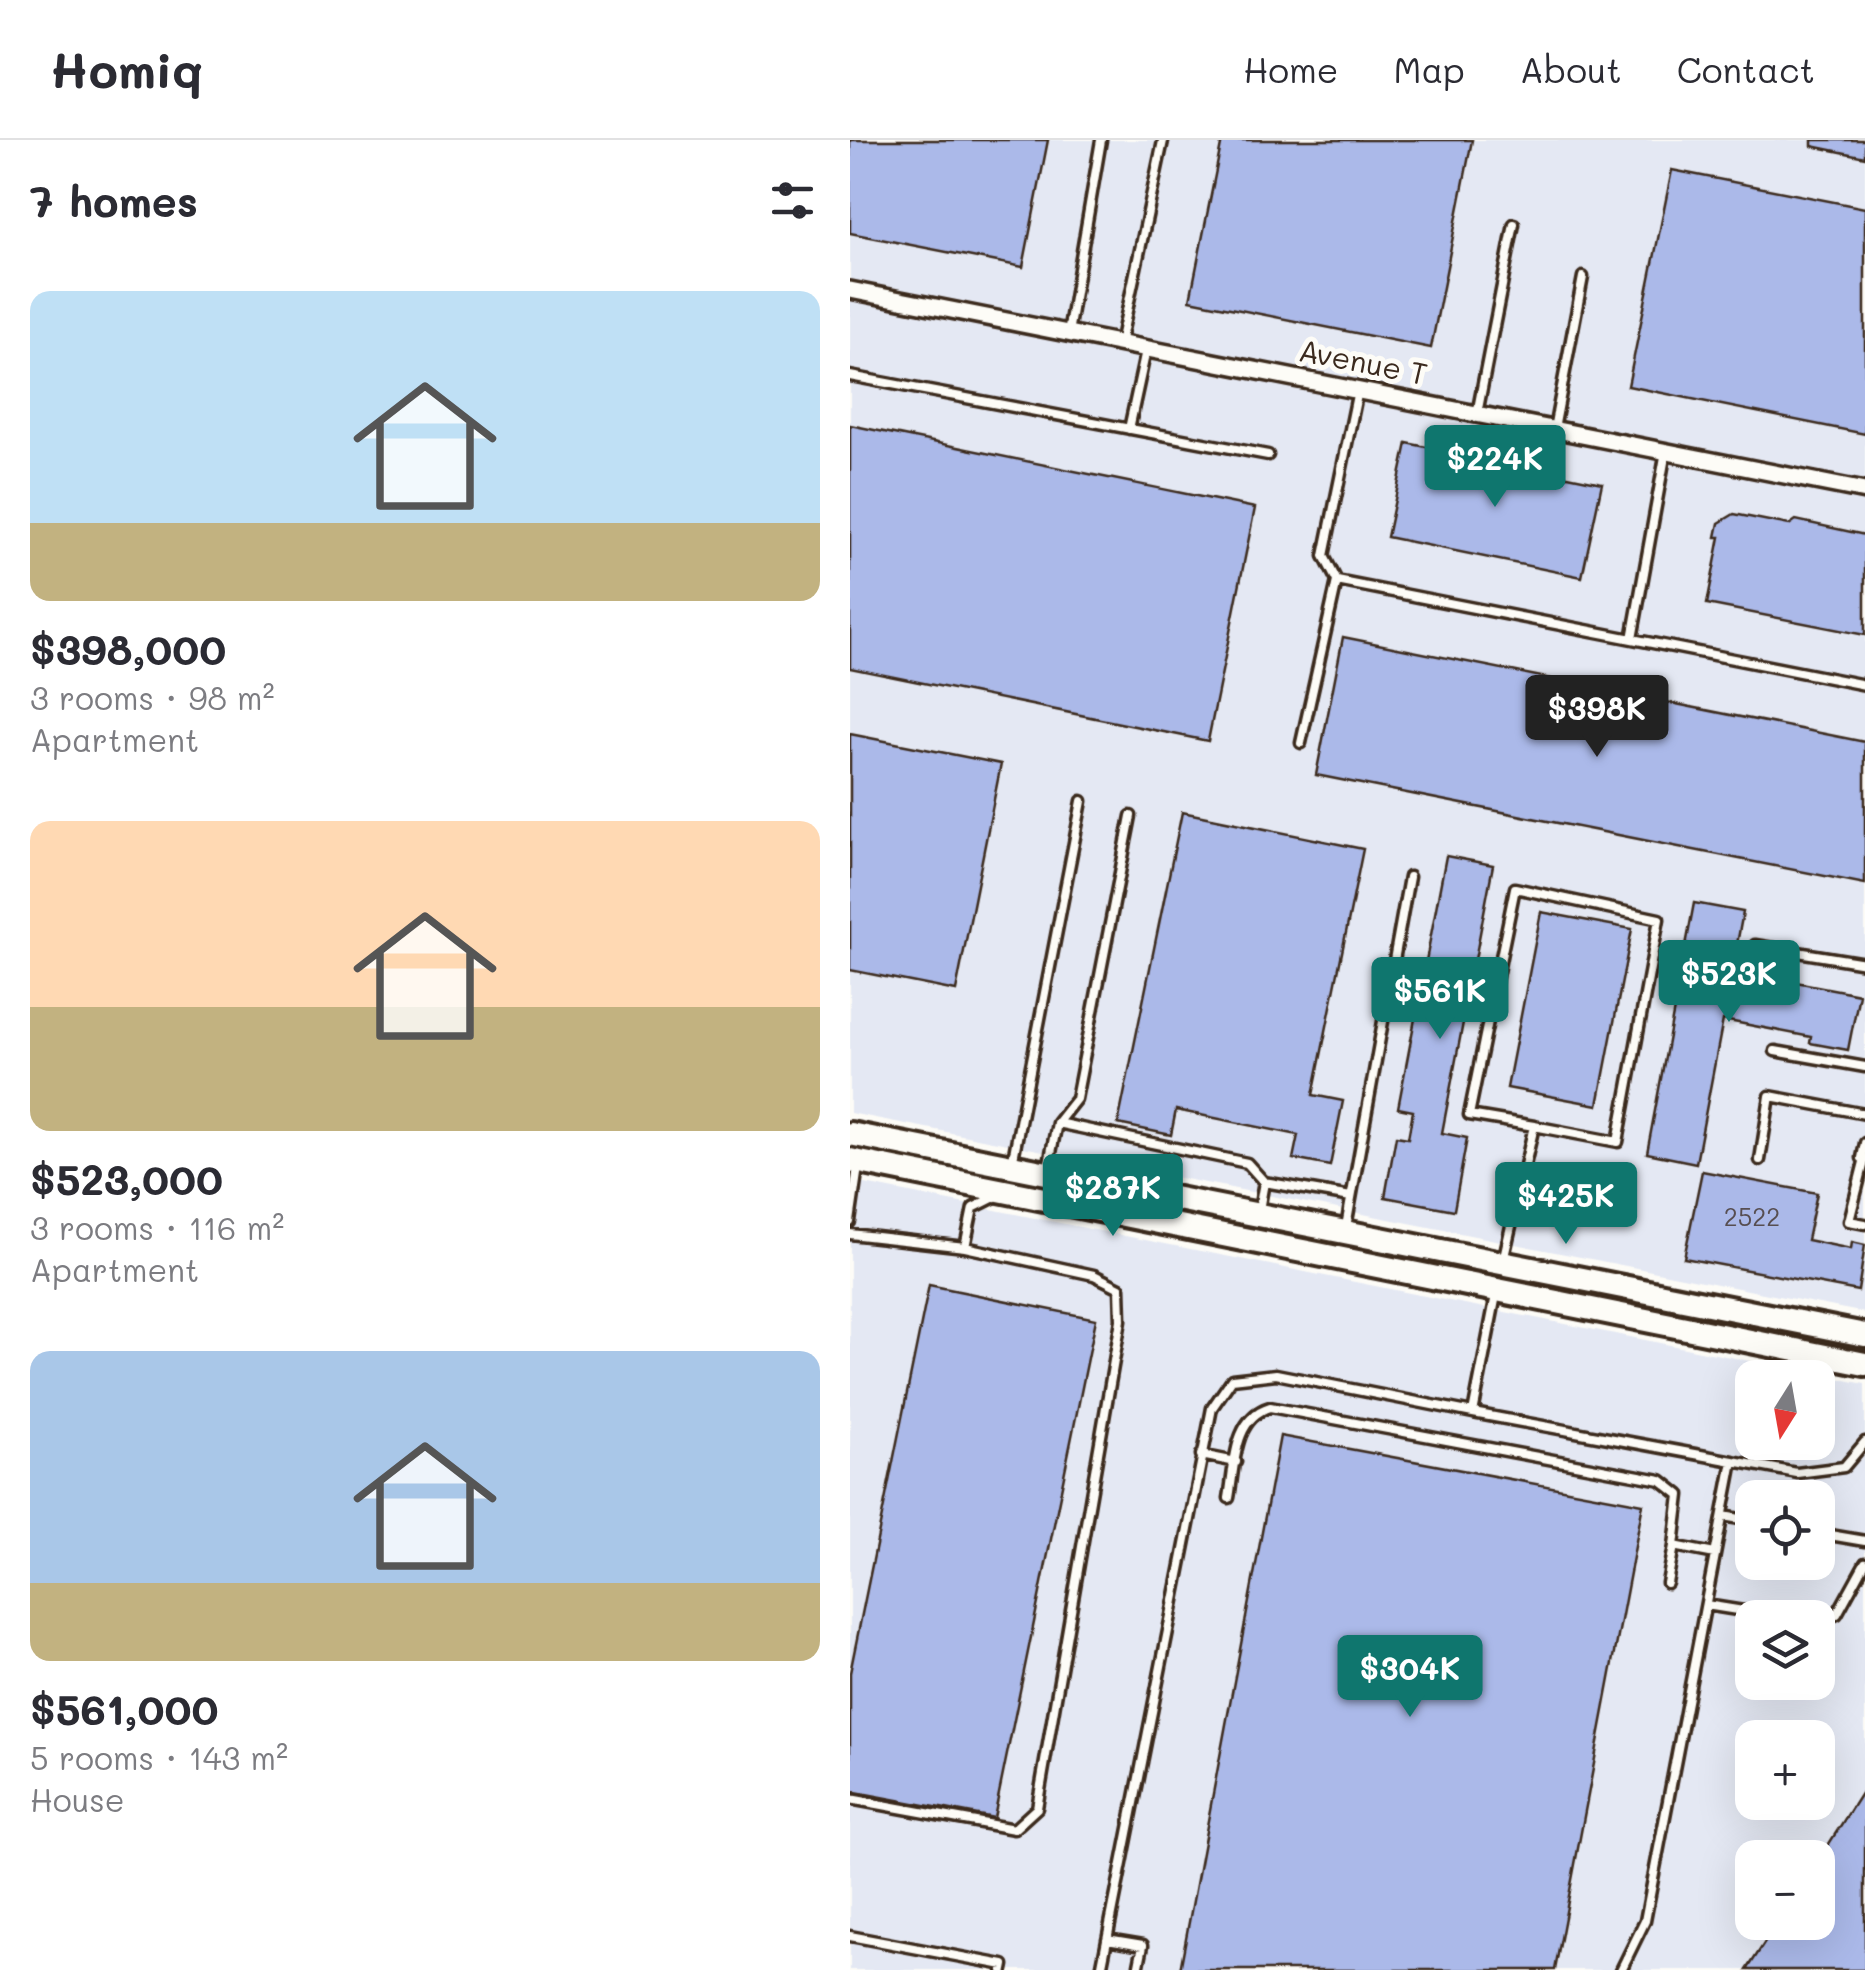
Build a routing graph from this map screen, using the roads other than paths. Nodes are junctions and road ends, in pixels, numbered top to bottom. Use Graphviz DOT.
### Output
graph roads {
  1 [pos="1101,140"];
  2 [pos="1163,140"];
  3 [pos="1514,224"];
  4 [pos="1584,277"];
  5 [pos="850,290"];
  6 [pos="1068,333"];
  7 [pos="1120,344"];
  8 [pos="1146,349"];
  9 [pos="850,376"];
  10 [pos="1358,390"];
  11 [pos="1477,414"];
  12 [pos="1129,429"];
  13 [pos="1554,429"];
  14 [pos="1666,452"];
  15 [pos="1268,456"];
  16 [pos="1865,491"];
  17 [pos="1337,580"];
  18 [pos="1632,639"];
  19 [pos="1865,685"];
  20 [pos="1302,743"];
  21 [pos="1082,801"];
  22 [pos="1132,816"];
  23 [pos="1409,877"];
  24 [pos="1755,945"];
  25 [pos="1865,963"];
  26 [pos="1775,1051"];
  27 [pos="1865,1067"];
  28 [pos="1865,1114"];
  29 [pos="1057,1123"];
  30 [pos="1534,1126"];
  31 [pos="850,1134"];
  32 [pos="1865,1143"];
  33 [pos="1864,1158"];
  34 [pos="1760,1160"];
  35 [pos="854,1161"];
  36 [pos="1047,1175"];
  37 [pos="1009,1180"];
  38 [pos="1264,1182"];
  39 [pos="1351,1197"];
  40 [pos="1258,1215"];
  41 [pos="850,1222"];
  42 [pos="1865,1224"];
  43 [pos="1345,1231"];
  44 [pos="850,1234"];
  45 [pos="966,1247"];
  46 [pos="1503,1261"];
  47 [pos="1498,1288"];
  48 [pos="1865,1335"];
  49 [pos="1865,1364"];
  50 [pos="1472,1413"];
  51 [pos="1865,1442"];
  52 [pos="1202,1455"];
  53 [pos="1236,1462"];
  54 [pos="1734,1462"];
  55 [pos="1229,1498"];
  56 [pos="1723,1516"];
  57 [pos="1735,1518"];
  58 [pos="1835,1535"];
  59 [pos="1865,1541"];
  60 [pos="1674,1546"];
  61 [pos="1716,1554"];
  62 [pos="1865,1563"];
  63 [pos="1667,1582"];
  64 [pos="1706,1605"];
  65 [pos="1735,1610"];
  66 [pos="1835,1615"];
  67 [pos="850,1799"];
  68 [pos="850,1936"];
  69 [pos="1107,1939"];
  70 [pos="1003,1970"];
  71 [pos="1101,1970"];
  72 [pos="1138,1970"];
  73 [pos="1621,1970"];
  1 -- 6 [label="lane"];
  2 -- 7 [label="lane"];
  3 -- 11 [label="lane"];
  4 -- 13 [label="lane"];
  5 -- 6 [label="street, Avenue T"];
  6 -- 7 [label="street, Avenue T"];
  7 -- 8 [label="street, Avenue T"];
  8 -- 10 [label="street, Avenue T"];
  8 -- 12 [label="lane"];
  9 -- 12 [label="lane"];
  10 -- 11 [label="street, Avenue T"];
  10 -- 17 [label="lane"];
  11 -- 13 [label="street, Avenue T"];
  12 -- 15 [label="lane"];
  13 -- 14 [label="street, Avenue T"];
  14 -- 16 [label="street, Avenue T"];
  14 -- 18 [label="lane"];
  17 -- 18 [label="lane"];
  17 -- 20 [label="lane"];
  18 -- 19 [label="lane"];
  21 -- 37 [label="lane"];
  22 -- 29 [label="lane"];
  23 -- 39 [label="lane"];
  24 -- 25 [label="lane"];
  26 -- 27 [label="lane"];
  28 -- 34 [label="lane"];
  29 -- 36 [label="lane"];
  29 -- 38 [label="lane"];
  30 -- 30 [label="lane"];
  30 -- 46 [label="lane"];
  31 -- 37 [label="street"];
  32 -- 33 [label="lane"];
  33 -- 42 [label="lane"];
  35 -- 37 [label="street"];
  35 -- 41 [label="lane"];
  36 -- 37 [label="street"];
  36 -- 40 [label="street"];
  37 -- 45 [label="lane"];
  37 -- 47 [label="street"];
  38 -- 39 [label="lane"];
  38 -- 40 [label="lane"];
  39 -- 43 [label="lane"];
  40 -- 43 [label="street"];
  43 -- 46 [label="street"];
  44 -- 45 [label="lane"];
  45 -- 67 [label="lane"];
  46 -- 47 [label="street"];
  46 -- 48 [label="street"];
  47 -- 49 [label="street"];
  47 -- 50 [label="lane"];
  50 -- 52 [label="lane"];
  50 -- 54 [label="lane"];
  51 -- 54 [label="lane"];
  52 -- 53 [label="lane"];
  52 -- 69 [label="lane"];
  53 -- 55 [label="lane"];
  53 -- 60 [label="lane"];
  54 -- 56 [label="lane"];
  56 -- 57 [label="lane"];
  56 -- 61 [label="lane"];
  58 -- 59 [label="lane"];
  60 -- 61 [label="lane"];
  60 -- 63 [label="lane"];
  61 -- 64 [label="lane"];
  62 -- 66 [label="lane"];
  64 -- 65 [label="lane"];
  64 -- 73 [label="lane"];
  68 -- 70 [label="lane"];
  69 -- 71 [label="lane"];
  69 -- 72 [label="lane"];
}
